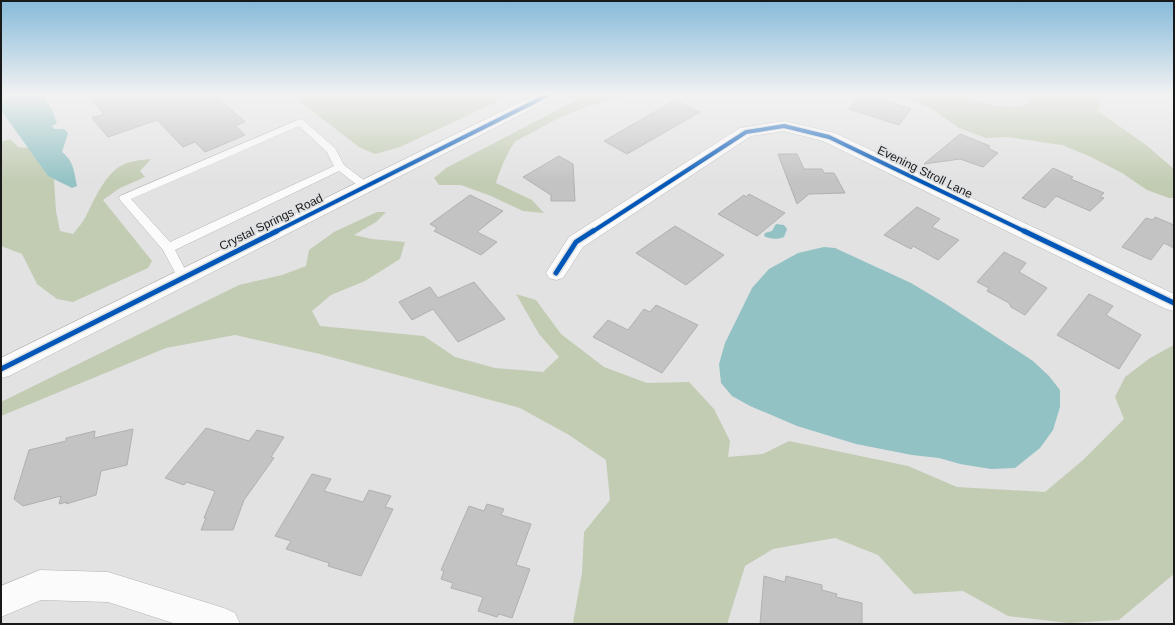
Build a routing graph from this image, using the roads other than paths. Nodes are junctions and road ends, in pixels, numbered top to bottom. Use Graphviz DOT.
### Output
graph roads {
  1 [pos="297,123"];
  2 [pos="301,123"];
  3 [pos="492,123"];
  4 [pos="340,167"];
  5 [pos="366,186"];
  6 [pos="168,248"];
  7 [pos="556,273"];
  8 [pos="183,277"];
  9 [pos="1174,303"];
  10 [pos="1,369"];
  11 [pos="1,602"];
  12 [pos="224,624"];
  1 -- 6 [label="lane"];
  2 -- 4 [label="lane"];
  3 -- 5 [label="street, Crystal Springs Road"];
  4 -- 5 [label="lane"];
  4 -- 6 [label="lane"];
  5 -- 8 [label="street, Crystal Springs Road"];
  6 -- 8 [label="lane"];
  7 -- 9 [label="street, Evening Stroll Lane"];
  8 -- 10 [label="street, Crystal Springs Road"];
  11 -- 12 [label="street"];
}
